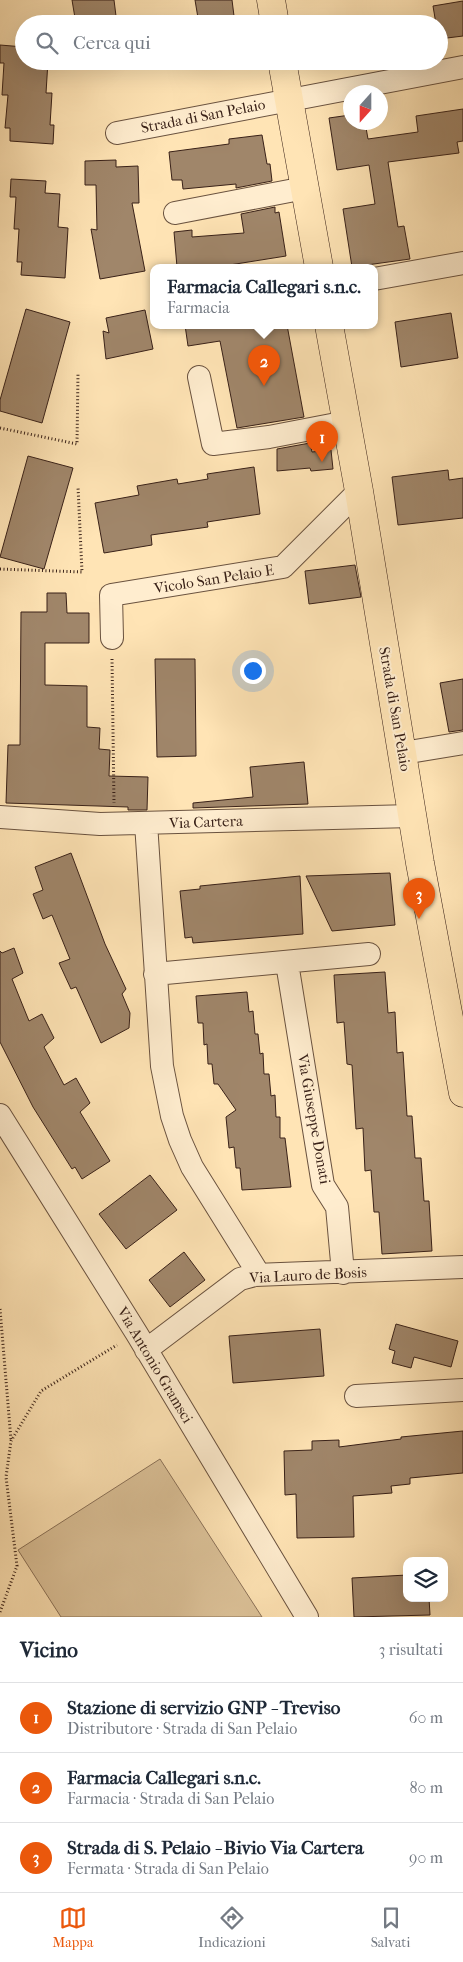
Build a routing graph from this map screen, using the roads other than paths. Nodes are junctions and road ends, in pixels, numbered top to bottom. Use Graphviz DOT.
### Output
graph roads {
  1 [pos="271,0"];
  2 [pos="274,15"];
  3 [pos="463,67"];
  4 [pos="284,70"];
  5 [pos="447,70"];
  6 [pos="448,70"];
  7 [pos="289,100"];
  8 [pos="117,133"];
  9 [pos="305,188"];
  10 [pos="174,214"];
  11 [pos="463,263"];
  12 [pos="318,264"];
  13 [pos="378,278"];
  14 [pos="330,329"];
  15 [pos="200,377"];
  16 [pos="347,422"];
  17 [pos="359,491"];
  18 [pos="112,638"];
  19 [pos="463,743"];
  20 [pos="403,753"];
  21 [pos="412,816"];
  22 [pos="0,817"];
  23 [pos="146,823"];
  24 [pos="369,954"];
  25 [pos="287,963"];
  26 [pos="155,974"];
  27 [pos="463,1093"];
  28 [pos="0,1115"];
  29 [pos="463,1267"];
  30 [pos="343,1273"];
  31 [pos="255,1275"];
  32 [pos="142,1342"];
  33 [pos="463,1390"];
  34 [pos="356,1396"];
  35 [pos="307,1617"];
  1 -- 2 [label="main road"];
  3 -- 6 [label="street, Strada di San Pelaio"];
  4 -- 7 [label="main road"];
  5 -- 7 [label="street, Strada di San Pelaio"];
  7 -- 8 [label="street, Strada di San Pelaio"];
  7 -- 9 [label="main road"];
  9 -- 10 [label="street"];
  9 -- 12 [label="main road"];
  11 -- 13 [label="street"];
  14 -- 16 [label="main road, Strada di San Pelaio"];
  15 -- 16 [label="street"];
  16 -- 17 [label="main road, Strada di San Pelaio"];
  17 -- 18 [label="street, Vicolo San Pelaio E"];
  17 -- 20 [label="main road, Strada di San Pelaio"];
  19 -- 20 [label="street"];
  20 -- 21 [label="main road, Strada di San Pelaio"];
  21 -- 23 [label="street, Via Cartera"];
  21 -- 27 [label="main road, Strada di San Pelaio"];
  22 -- 23 [label="street, Via Cartera"];
  23 -- 26 [label="street"];
  24 -- 25 [label="street"];
  25 -- 26 [label="street"];
  25 -- 30 [label="street, Via Giuseppe Donati"];
  26 -- 31 [label="street"];
  28 -- 32 [label="street, Via Antonio Gramsci"];
  29 -- 30 [label="street, Via Lauro de Bosis"];
  30 -- 31 [label="street, Via Lauro de Bosis"];
  31 -- 32 [label="street, Via Lauro de Bosis"];
  32 -- 35 [label="street, Via Antonio Gramsci"];
  33 -- 34 [label="street"];
}
